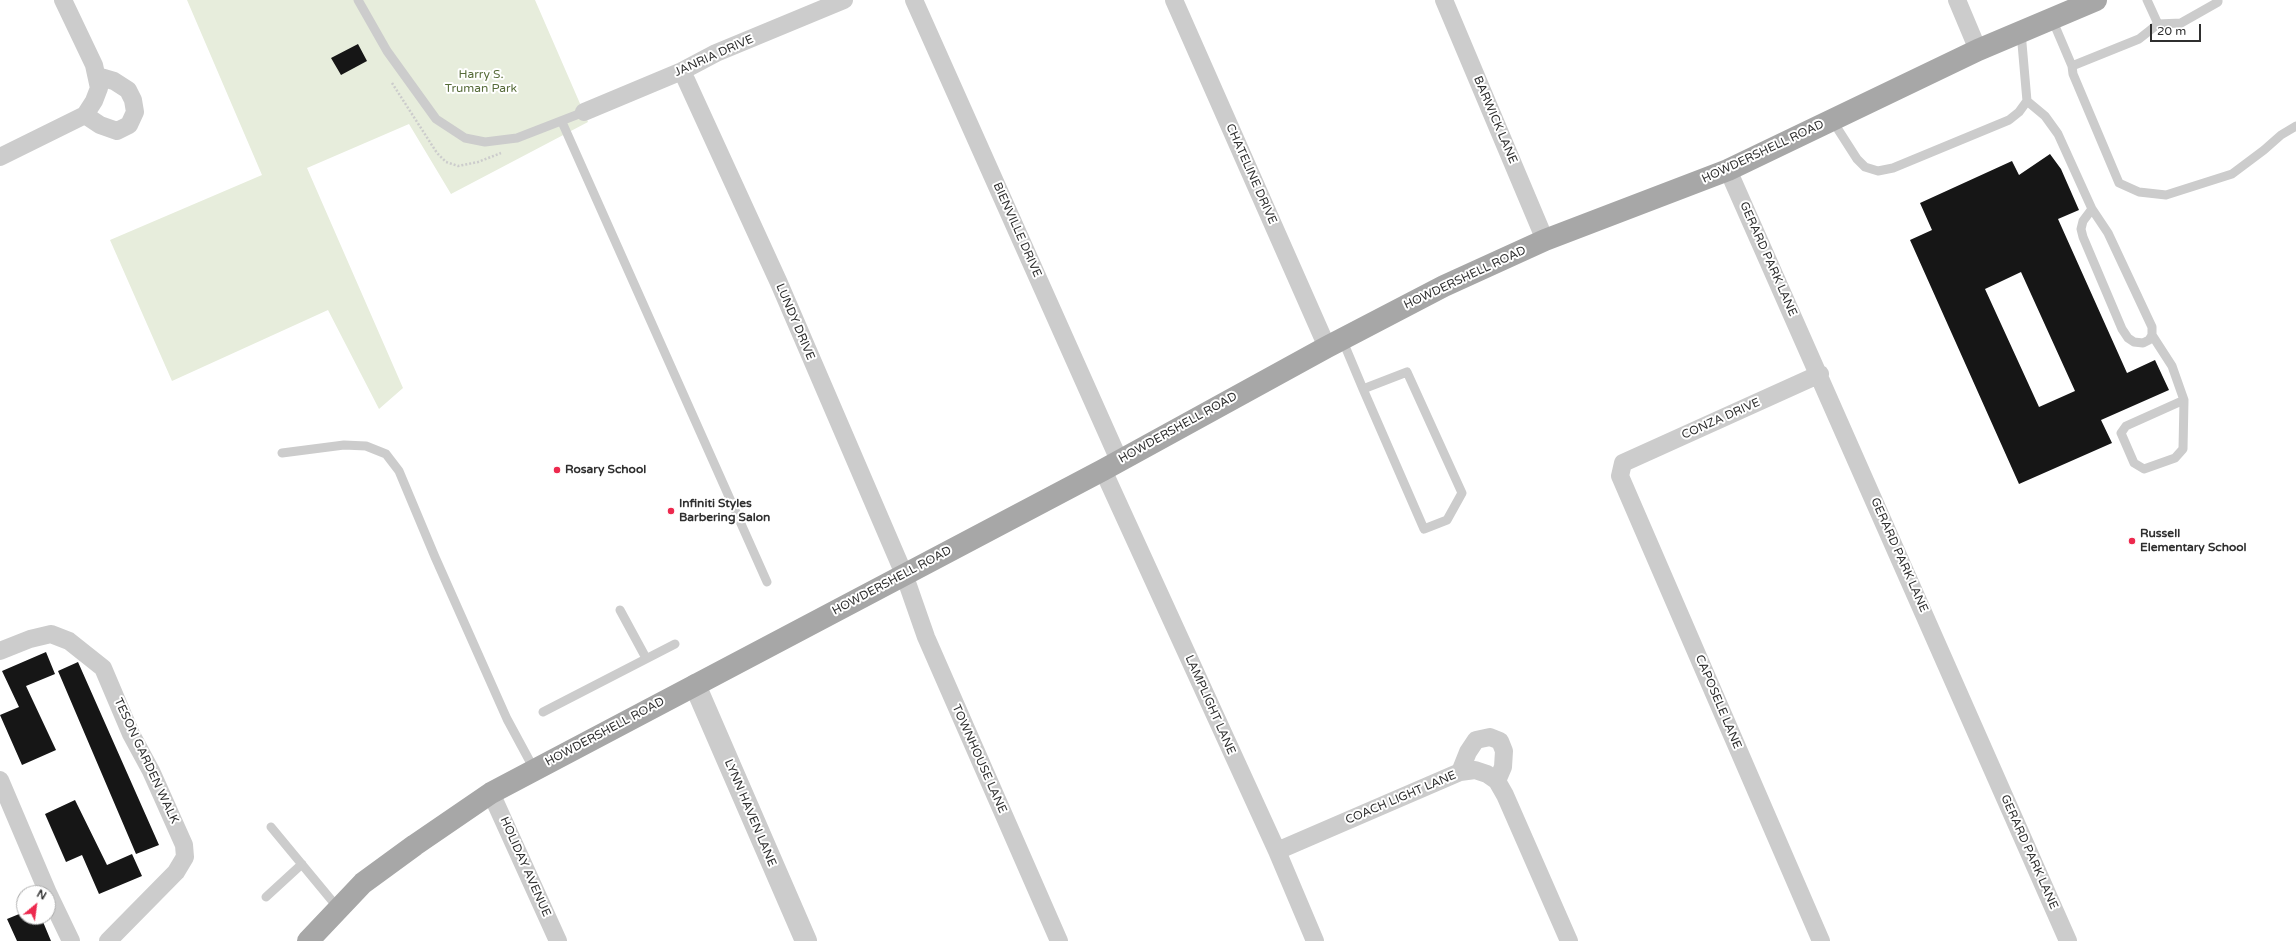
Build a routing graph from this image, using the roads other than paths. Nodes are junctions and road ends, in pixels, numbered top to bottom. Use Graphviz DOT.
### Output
graph roads {
  1 [pos="63,0"];
  2 [pos="358,0"];
  3 [pos="844,0"];
  4 [pos="914,0"];
  5 [pos="1174,0"];
  6 [pos="1444,0"];
  7 [pos="1957,0"];
  8 [pos="2096,0"];
  9 [pos="2147,0"];
  10 [pos="2218,0"];
  11 [pos="2052,19"];
  12 [pos="2158,24"];
  13 [pos="2021,32"];
  14 [pos="1978,50"];
  15 [pos="2072,66"];
  16 [pos="682,71"];
  17 [pos="97,76"];
  18 [pos="2027,102"];
  19 [pos="90,108"];
  20 [pos="584,112"];
  21 [pos="1832,120"];
  22 [pos="562,122"];
  23 [pos="2296,126"];
  24 [pos="0,157"];
  25 [pos="1728,170"];
  26 [pos="2092,209"];
  27 [pos="1545,240"];
  28 [pos="2152,335"];
  29 [pos="1334,343"];
  30 [pos="1820,374"];
  31 [pos="1364,389"];
  32 [pos="2184,400"];
  33 [pos="282,453"];
  34 [pos="1623,463"];
  35 [pos="1111,465"];
  36 [pos="904,574"];
  37 [pos="767,582"];
  38 [pos="620,610"];
  39 [pos="675,644"];
  40 [pos="0,651"];
  41 [pos="646,658"];
  42 [pos="695,685"];
  43 [pos="543,712"];
  44 [pos="534,769"];
  45 [pos="1460,772"];
  46 [pos="0,780"];
  47 [pos="1497,781"];
  48 [pos="491,793"];
  49 [pos="271,827"];
  50 [pos="1277,851"];
  51 [pos="302,864"];
  52 [pos="45,885"];
  53 [pos="266,897"];
  54 [pos="338,908"];
  55 [pos="56,910"];
  56 [pos="310,940"];
  57 [pos="71,941"];
  58 [pos="108,941"];
  59 [pos="558,941"];
  60 [pos="806,941"];
  61 [pos="1059,941"];
  62 [pos="1315,941"];
  63 [pos="1569,941"];
  64 [pos="1821,941"];
  65 [pos="2068,941"];
  1 -- 17 [label="street"];
  2 -- 22 [label="lane"];
  3 -- 16 [label="street, JANRIA DRIVE"];
  4 -- 35 [label="street, BIENVILLE DRIVE"];
  5 -- 29 [label="street, CHATELINE DRIVE"];
  6 -- 27 [label="street, BARWICK LANE"];
  7 -- 14 [label="street"];
  8 -- 11 [label="main road, HOWDERSHELL ROAD"];
  9 -- 12 [label="lane"];
  10 -- 12 [label="lane"];
  11 -- 13 [label="main road, HOWDERSHELL ROAD"];
  11 -- 15 [label="lane"];
  12 -- 15 [label="lane"];
  13 -- 14 [label="main road, HOWDERSHELL ROAD"];
  13 -- 18 [label="lane"];
  14 -- 21 [label="main road, HOWDERSHELL ROAD"];
  15 -- 23 [label="lane"];
  16 -- 20 [label="street, JANRIA DRIVE"];
  16 -- 36 [label="street, LUNDY DRIVE"];
  17 -- 19 [label="street"];
  17 -- 19 [label="street"];
  18 -- 21 [label="lane"];
  18 -- 26 [label="lane"];
  19 -- 24 [label="street"];
  20 -- 22 [label="lane"];
  21 -- 25 [label="main road, HOWDERSHELL ROAD"];
  22 -- 37 [label="lane"];
  25 -- 27 [label="main road, HOWDERSHELL ROAD"];
  25 -- 30 [label="street, GERARD PARK LANE"];
  26 -- 28 [label="lane"];
  26 -- 28 [label="lane"];
  27 -- 29 [label="main road, HOWDERSHELL ROAD"];
  28 -- 32 [label="lane"];
  29 -- 31 [label="lane"];
  29 -- 35 [label="main road, HOWDERSHELL ROAD"];
  30 -- 34 [label="street, CONZA DRIVE"];
  30 -- 65 [label="street, GERARD PARK LANE"];
  31 -- 31 [label="lane"];
  32 -- 32 [label="lane"];
  33 -- 44 [label="lane"];
  34 -- 64 [label="street, CAPOSELE LANE"];
  35 -- 36 [label="main road, HOWDERSHELL ROAD"];
  35 -- 50 [label="street, LAMPLIGHT LANE"];
  36 -- 42 [label="main road, HOWDERSHELL ROAD"];
  36 -- 61 [label="street, TOWNHOUSE LANE"];
  38 -- 41 [label="lane"];
  39 -- 41 [label="lane"];
  40 -- 58 [label="street, TESON GARDEN WALK"];
  41 -- 43 [label="lane"];
  42 -- 44 [label="main road, HOWDERSHELL ROAD"];
  42 -- 60 [label="street, LYNN HAVEN LANE"];
  44 -- 48 [label="main road, HOWDERSHELL ROAD"];
  45 -- 47 [label="street, COACH LIGHT LANE"];
  45 -- 47 [label="street"];
  45 -- 50 [label="street, COACH LIGHT LANE"];
  46 -- 52 [label="street"];
  47 -- 63 [label="street"];
  48 -- 54 [label="main road, HOWDERSHELL ROAD"];
  48 -- 59 [label="street, HOLIDAY AVENUE"];
  49 -- 51 [label="lane"];
  50 -- 62 [label="street, LAMPLIGHT LANE"];
  51 -- 53 [label="lane"];
  51 -- 54 [label="lane"];
  54 -- 56 [label="main road, HOWDERSHELL ROAD"];
  55 -- 57 [label="street"];
}
